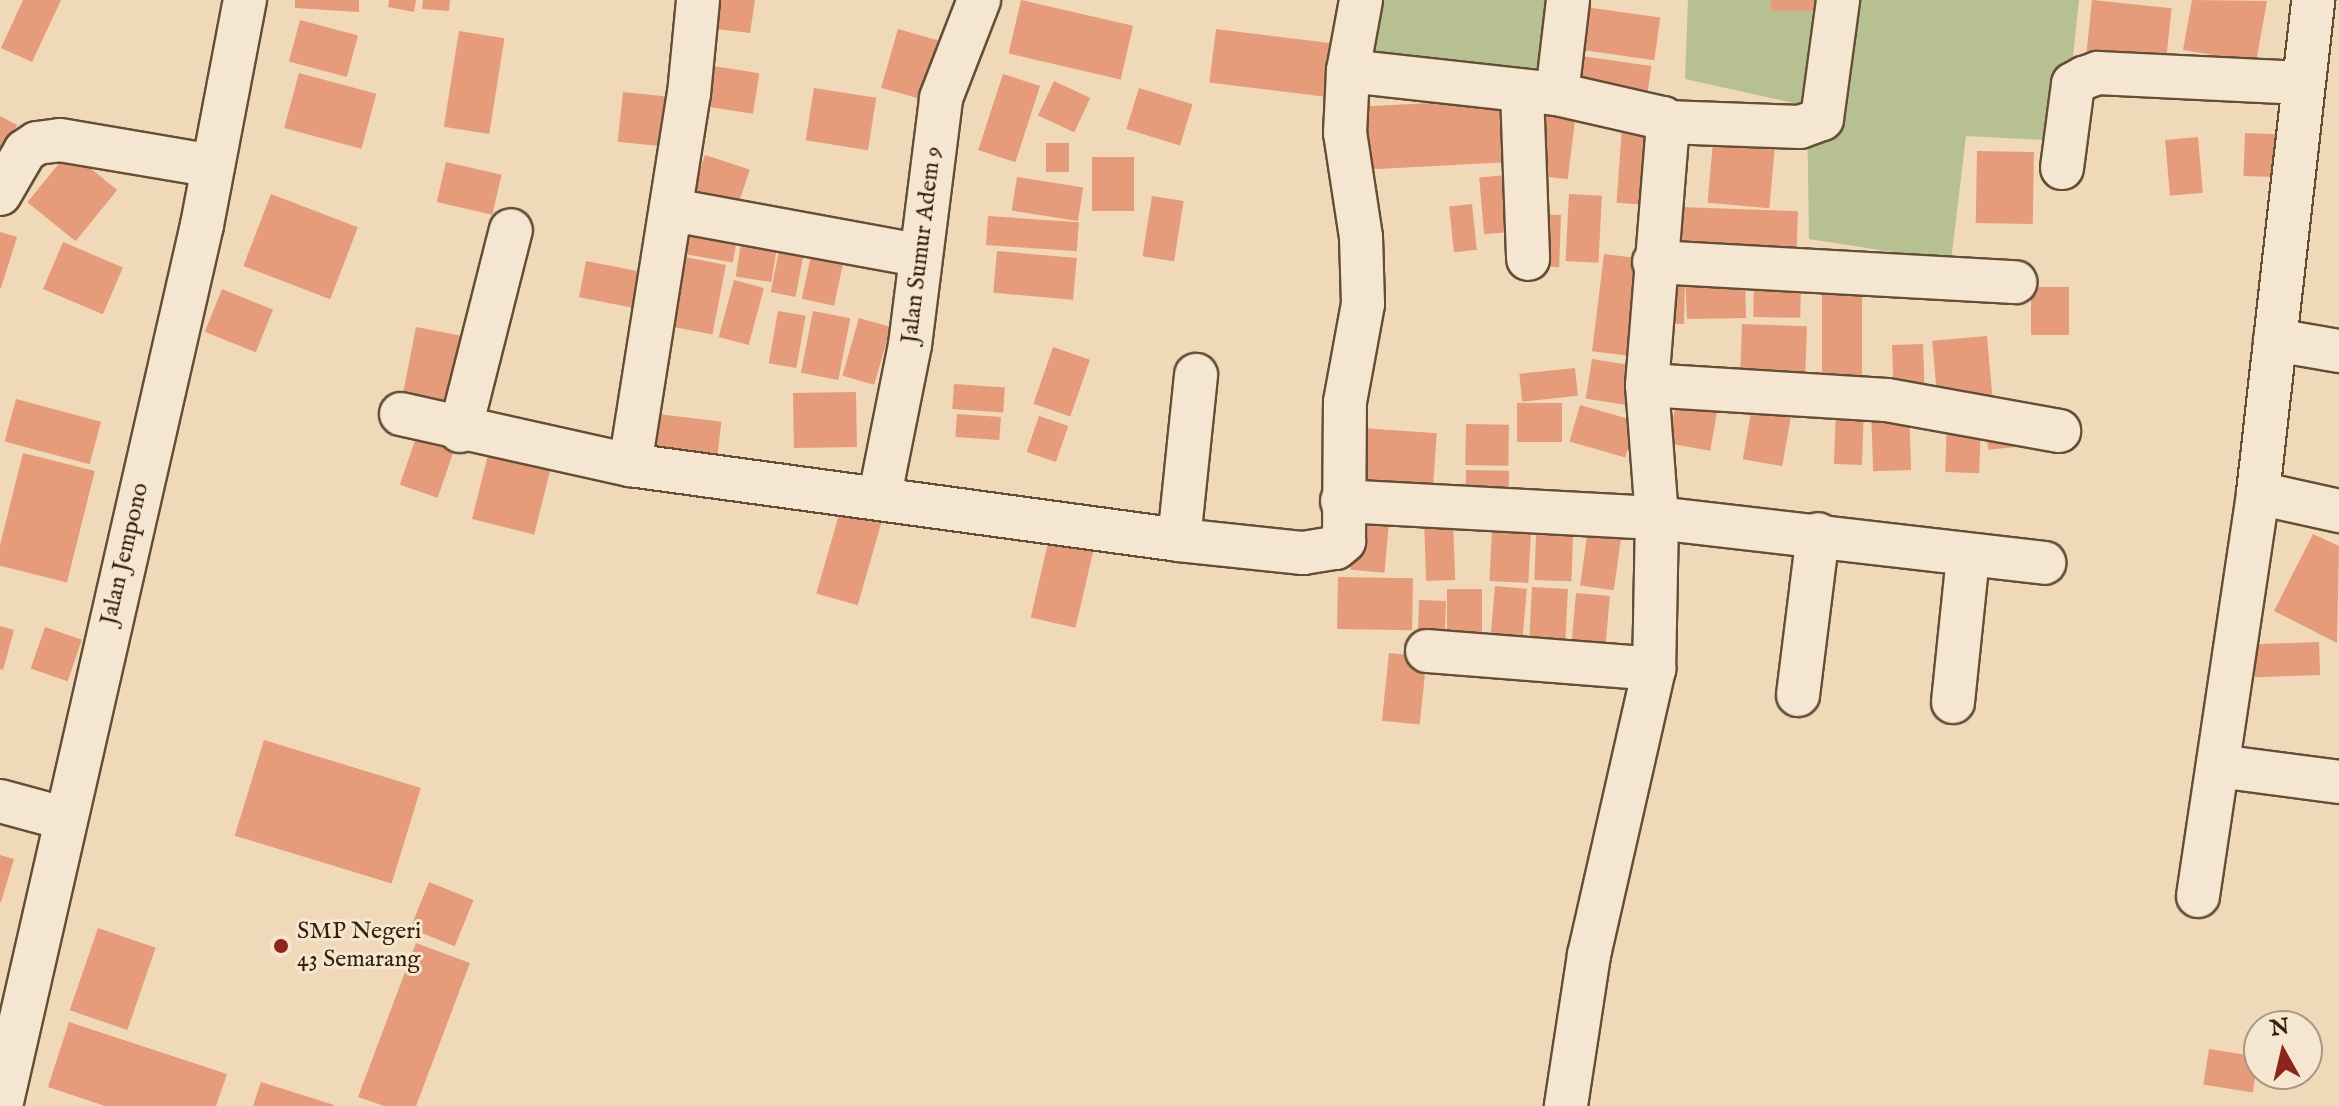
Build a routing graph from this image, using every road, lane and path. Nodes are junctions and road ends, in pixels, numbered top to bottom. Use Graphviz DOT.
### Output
graph roads {
  1 [pos="245,0"];
  2 [pos="698,0"];
  3 [pos="979,0"];
  4 [pos="1361,0"];
  5 [pos="1568,0"];
  6 [pos="1838,0"];
  7 [pos="2313,0"];
  8 [pos="1348,71"];
  9 [pos="2302,83"];
  10 [pos="1540,93"];
  11 [pos="1666,122"];
  12 [pos="213,166"];
  13 [pos="2062,168"];
  14 [pos="0,194"];
  15 [pos="672,210"];
  16 [pos="511,230"];
  17 [pos="918,255"];
  18 [pos="1528,259"];
  19 [pos="1654,262"];
  20 [pos="2015,282"];
  21 [pos="2275,340"];
  22 [pos="2339,351"];
  23 [pos="1196,375"];
  24 [pos="1647,385"];
  25 [pos="401,414"];
  26 [pos="460,431"];
  27 [pos="2059,431"];
  28 [pos="630,465"];
  29 [pos="2258,493"];
  30 [pos="880,495"];
  31 [pos="1342,501"];
  32 [pos="2339,511"];
  33 [pos="1657,518"];
  34 [pos="1818,534"];
  35 [pos="1179,540"];
  36 [pos="1968,557"];
  37 [pos="2044,563"];
  38 [pos="1427,651"];
  39 [pos="1654,669"];
  40 [pos="1798,695"];
  41 [pos="1953,702"];
  42 [pos="2218,766"];
  43 [pos="2339,782"];
  44 [pos="0,801"];
  45 [pos="63,818"];
  46 [pos="2198,896"];
  47 [pos="1,1106"];
  48 [pos="1566,1106"];
  1 -- 12 [label="street, Jalan Jempono"];
  2 -- 15 [label="street"];
  3 -- 17 [label="street, Jalan Sumur Adem 9"];
  4 -- 8 [label="street"];
  5 -- 10 [label="street"];
  6 -- 11 [label="street"];
  7 -- 9 [label="street"];
  8 -- 10 [label="street"];
  8 -- 31 [label="street"];
  9 -- 13 [label="street"];
  9 -- 21 [label="street"];
  10 -- 11 [label="street"];
  10 -- 18 [label="street"];
  11 -- 19 [label="street"];
  12 -- 14 [label="street"];
  12 -- 45 [label="street, Jalan Jempono"];
  15 -- 17 [label="street"];
  15 -- 28 [label="street"];
  16 -- 26 [label="street"];
  17 -- 30 [label="street, Jalan Sumur Adem 9"];
  19 -- 20 [label="street"];
  19 -- 24 [label="street"];
  21 -- 22 [label="street"];
  21 -- 29 [label="street"];
  23 -- 35 [label="street"];
  24 -- 27 [label="street"];
  24 -- 33 [label="street"];
  25 -- 26 [label="street"];
  26 -- 28 [label="street"];
  28 -- 30 [label="street"];
  29 -- 32 [label="street"];
  29 -- 42 [label="street"];
  30 -- 35 [label="street"];
  31 -- 33 [label="street"];
  31 -- 35 [label="street"];
  33 -- 34 [label="street"];
  33 -- 39 [label="street"];
  34 -- 36 [label="street"];
  34 -- 40 [label="street"];
  36 -- 37 [label="street"];
  36 -- 41 [label="street"];
  38 -- 39 [label="street"];
  39 -- 48 [label="street"];
  42 -- 43 [label="street"];
  42 -- 46 [label="street"];
  44 -- 45 [label="street"];
  45 -- 47 [label="street, Jalan Jempono"];
}
